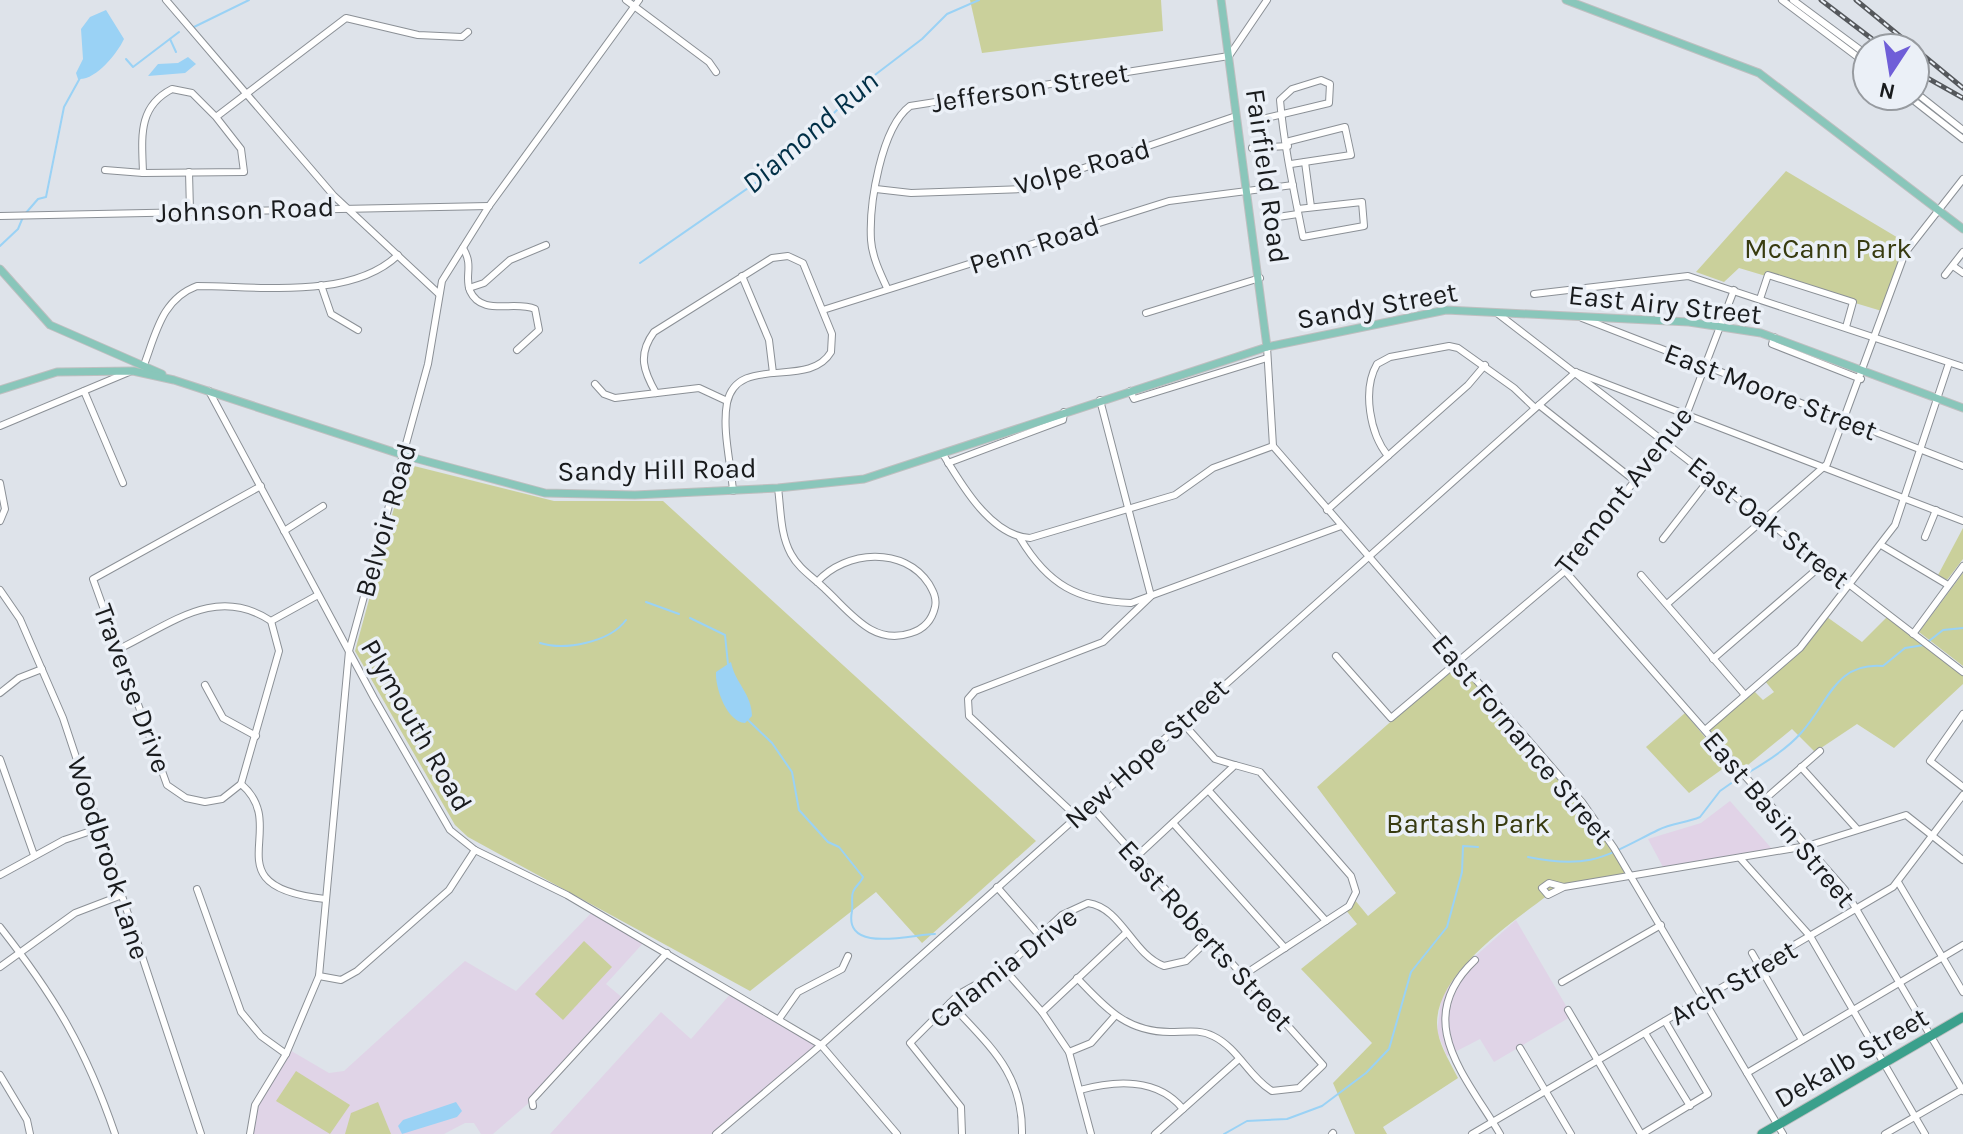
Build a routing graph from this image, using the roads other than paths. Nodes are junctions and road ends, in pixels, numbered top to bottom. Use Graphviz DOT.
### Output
graph roads {
  1 [pos="166,0"];
  2 [pos="626,0"];
  3 [pos="1221,0"];
  4 [pos="1267,0"];
  5 [pos="1566,0"];
  6 [pos="1782,0"];
  7 [pos="1793,0"];
  8 [pos="637,3"];
  9 [pos="468,32"];
  10 [pos="1851,43"];
  11 [pos="1851,52"];
  12 [pos="1229,56"];
  13 [pos="716,72"];
  14 [pos="246,92"];
  15 [pos="1931,105"];
  16 [pos="1928,112"];
  17 [pos="1236,116"];
  18 [pos="216,117"];
  19 [pos="1281,117"];
  20 [pos="1254,121"];
  21 [pos="1963,130"];
  22 [pos="1963,139"];
  23 [pos="1287,144"];
  24 [pos="1252,148"];
  25 [pos="1305,162"];
  26 [pos="1291,164"];
  27 [pos="105,170"];
  28 [pos="189,172"];
  29 [pos="143,173"];
  30 [pos="1963,179"];
  31 [pos="1293,185"];
  32 [pos="876,189"];
  33 [pos="1248,192"];
  34 [pos="489,206"];
  35 [pos="345,207"];
  36 [pos="1311,207"];
  37 [pos="1939,210"];
  38 [pos="190,211"];
  39 [pos="1298,212"];
  40 [pos="0,216"];
  41 [pos="1271,218"];
  42 [pos="1963,229"];
  43 [pos="546,245"];
  44 [pos="463,248"];
  45 [pos="1963,252"];
  46 [pos="398,255"];
  47 [pos="1953,266"];
  48 [pos="0,269"];
  49 [pos="1963,273"];
  50 [pos="1945,275"];
  51 [pos="742,276"];
  52 [pos="1260,278"];
  53 [pos="321,285"];
  54 [pos="469,288"];
  55 [pos="887,288"];
  56 [pos="1734,290"];
  57 [pos="439,294"];
  58 [pos="1534,294"];
  59 [pos="1760,299"];
  60 [pos="823,310"];
  61 [pos="1494,311"];
  62 [pos="1146,313"];
  63 [pos="1578,316"];
  64 [pos="1722,326"];
  65 [pos="1846,327"];
  66 [pos="358,330"];
  67 [pos="1774,337"];
  68 [pos="1877,337"];
  69 [pos="1267,347"];
  70 [pos="517,350"];
  71 [pos="1267,358"];
  72 [pos="1949,363"];
  73 [pos="144,365"];
  74 [pos="1485,365"];
  75 [pos="1850,365"];
  76 [pos="1706,366"];
  77 [pos="1963,367"];
  78 [pos="133,371"];
  79 [pos="1576,372"];
  80 [pos="773,373"];
  81 [pos="1846,373"];
  82 [pos="1862,375"];
  83 [pos="174,380"];
  84 [pos="595,384"];
  85 [pos="0,390"];
  86 [pos="84,391"];
  87 [pos="209,391"];
  88 [pos="1130,391"];
  89 [pos="656,393"];
  90 [pos="1937,398"];
  91 [pos="1100,400"];
  92 [pos="727,401"];
  93 [pos="1537,407"];
  94 [pos="1963,408"];
  95 [pos="1064,412"];
  96 [pos="1687,413"];
  97 [pos="1844,421"];
  98 [pos="0,426"];
  99 [pos="1664,442"];
  100 [pos="1273,446"];
  101 [pos="1920,450"];
  102 [pos="943,454"];
  103 [pos="403,455"];
  104 [pos="1388,456"];
  105 [pos="948,463"];
  106 [pos="1963,466"];
  107 [pos="1825,467"];
  108 [pos="1711,477"];
  109 [pos="1635,481"];
  110 [pos="0,483"];
  111 [pos="123,483"];
  112 [pos="261,486"];
  113 [pos="778,488"];
  114 [pos="733,491"];
  115 [pos="1905,498"];
  116 [pos="323,506"];
  117 [pos="1128,508"];
  118 [pos="1327,510"];
  119 [pos="1936,510"];
  120 [pos="1766,520"];
  121 [pos="0,521"];
  122 [pos="1963,521"];
  123 [pos="1341,526"];
  124 [pos="284,531"];
  125 [pos="1020,537"];
  126 [pos="1925,537"];
  127 [pos="1663,539"];
  128 [pos="1881,545"];
  129 [pos="1368,556"];
  130 [pos="1823,564"];
  131 [pos="1963,566"];
  132 [pos="1565,571"];
  133 [pos="1641,575"];
  134 [pos="817,582"];
  135 [pos="1849,585"];
  136 [pos="1948,585"];
  137 [pos="0,590"];
  138 [pos="318,595"];
  139 [pos="1151,596"];
  140 [pos="1667,604"];
  141 [pos="271,621"];
  142 [pos="1916,636"];
  143 [pos="121,648"];
  144 [pos="349,651"];
  145 [pos="1336,656"];
  146 [pos="1713,659"];
  147 [pos="1460,661"];
  148 [pos="42,669"];
  149 [pos="1963,672"];
  150 [pos="205,685"];
  151 [pos="0,693"];
  152 [pos="1745,695"];
  153 [pos="1963,714"];
  154 [pos="1181,721"];
  155 [pos="1705,730"];
  156 [pos="256,736"];
  157 [pos="1820,751"];
  158 [pos="0,759"];
  159 [pos="1235,765"];
  160 [pos="1801,767"];
  161 [pos="241,784"];
  162 [pos="1963,787"];
  163 [pos="1209,791"];
  164 [pos="1963,795"];
  165 [pos="1765,799"];
  166 [pos="1089,804"];
  167 [pos="1076,816"];
  168 [pos="1173,823"];
  169 [pos="100,828"];
  170 [pos="1857,829"];
  171 [pos="1932,836"];
  172 [pos="1807,846"];
  173 [pos="475,850"];
  174 [pos="34,855"];
  175 [pos="1136,857"];
  176 [pos="1740,858"];
  177 [pos="1963,860"];
  178 [pos="1630,874"];
  179 [pos="0,875"];
  180 [pos="1898,882"];
  181 [pos="997,887"];
  182 [pos="1564,887"];
  183 [pos="197,889"];
  184 [pos="122,895"];
  185 [pos="325,899"];
  186 [pos="1856,909"];
  187 [pos="1326,921"];
  188 [pos="1661,925"];
  189 [pos="0,927"];
  190 [pos="1126,933"];
  191 [pos="1039,935"];
  192 [pos="1810,936"];
  193 [pos="1209,939"];
  194 [pos="1963,945"];
  195 [pos="1285,948"];
  196 [pos="19,951"];
  197 [pos="667,953"];
  198 [pos="1752,953"];
  199 [pos="848,956"];
  200 [pos="1943,957"];
  201 [pos="1475,960"];
  202 [pos="1759,966"];
  203 [pos="0,967"];
  204 [pos="1004,969"];
  205 [pos="319,976"];
  206 [pos="1242,976"];
  207 [pos="1077,978"];
  208 [pos="1562,982"];
  209 [pos="1900,983"];
  210 [pos="1963,992"];
  211 [pos="1703,999"];
  212 [pos="950,1003"];
  213 [pos="1568,1010"];
  214 [pos="1853,1010"];
  215 [pos="1042,1012"];
  216 [pos="1114,1017"];
  217 [pos="1963,1017"];
  218 [pos="779,1019"];
  219 [pos="1665,1021"];
  220 [pos="1645,1033"];
  221 [pos="1931,1036"];
  222 [pos="1802,1040"];
  223 [pos="821,1045"];
  224 [pos="1520,1048"];
  225 [pos="1069,1052"];
  226 [pos="286,1054"];
  227 [pos="1239,1059"];
  228 [pos="1599,1060"];
  229 [pos="1884,1063"];
  230 [pos="1747,1073"];
  231 [pos="0,1075"];
  232 [pos="1080,1090"];
  233 [pos="1545,1090"];
  234 [pos="1963,1090"];
  235 [pos="533,1106"];
  236 [pos="1690,1106"];
  237 [pos="1183,1109"];
  238 [pos="1915,1117"];
  239 [pos="1493,1122"];
  240 [pos="1780,1130"];
  241 [pos="30,1134"];
  242 [pos="115,1134"];
  243 [pos="201,1134"];
  244 [pos="250,1134"];
  245 [pos="716,1134"];
  246 [pos="897,1134"];
  247 [pos="962,1134"];
  248 [pos="1022,1134"];
  249 [pos="1091,1134"];
  250 [pos="1155,1134"];
  251 [pos="1472,1134"];
  252 [pos="1500,1134"];
  253 [pos="1571,1134"];
  254 [pos="1642,1134"];
  255 [pos="1762,1134"];
  256 [pos="1885,1134"];
  257 [pos="1925,1134"];
  1 -- 14 [label="street"];
  2 -- 8 [label="street"];
  3 -- 12 [label="main road, Fairfield Road"];
  4 -- 12 [label="street"];
  5 -- 37 [label="main road"];
  6 -- 11 [label="street"];
  7 -- 10 [label="street"];
  8 -- 13 [label="street"];
  8 -- 34 [label="street, Belvoir Road"];
  9 -- 14 [label="street"];
  12 -- 17 [label="main road, Fairfield Road"];
  12 -- 32 [label="street, Jefferson Street"];
  14 -- 18 [label="street"];
  14 -- 35 [label="street"];
  15 -- 21 [label="street"];
  16 -- 22 [label="street"];
  17 -- 32 [label="street, Volpe Road"];
  17 -- 33 [label="main road, Fairfield Road"];
  18 -- 28 [label="street"];
  18 -- 29 [label="street"];
  19 -- 19 [label="street"];
  19 -- 20 [label="street"];
  19 -- 23 [label="street"];
  23 -- 24 [label="street"];
  23 -- 25 [label="street"];
  23 -- 26 [label="street"];
  25 -- 26 [label="street"];
  25 -- 36 [label="street"];
  26 -- 31 [label="street"];
  27 -- 29 [label="street"];
  28 -- 29 [label="street"];
  28 -- 38 [label="street"];
  30 -- 37 [label="street"];
  31 -- 33 [label="street, Penn Road"];
  31 -- 39 [label="street"];
  32 -- 55 [label="street, Jefferson Street"];
  33 -- 52 [label="main road, Fairfield Road"];
  33 -- 55 [label="street, Penn Road"];
  34 -- 35 [label="street, Johnson Road"];
  34 -- 44 [label="street, Belvoir Road"];
  35 -- 38 [label="street, Johnson Road"];
  35 -- 46 [label="street"];
  36 -- 39 [label="street"];
  36 -- 39 [label="street"];
  37 -- 42 [label="main road"];
  37 -- 68 [label="street"];
  38 -- 40 [label="street, Johnson Road"];
  39 -- 41 [label="street"];
  43 -- 54 [label="street"];
  44 -- 54 [label="street"];
  44 -- 57 [label="street, Belvoir Road"];
  45 -- 47 [label="street"];
  46 -- 53 [label="street"];
  46 -- 57 [label="street"];
  47 -- 49 [label="street"];
  47 -- 50 [label="street"];
  48 -- 73 [label="main road"];
  51 -- 60 [label="street"];
  51 -- 80 [label="street"];
  51 -- 89 [label="street"];
  52 -- 62 [label="street"];
  52 -- 69 [label="main road, Fairfield Road"];
  53 -- 66 [label="street"];
  53 -- 73 [label="street"];
  54 -- 70 [label="street"];
  55 -- 60 [label="street, Penn Road"];
  56 -- 58 [label="street"];
  56 -- 59 [label="street"];
  56 -- 64 [label="street, Tremont Avenue"];
  57 -- 103 [label="street, Belvoir Road"];
  59 -- 65 [label="street"];
  59 -- 65 [label="street"];
  60 -- 80 [label="street"];
  61 -- 63 [label="main road, East Airy Street"];
  61 -- 69 [label="main road, Sandy Street"];
  61 -- 79 [label="street"];
  63 -- 64 [label="main road, East Airy Street"];
  63 -- 76 [label="street, East Moore Street"];
  64 -- 67 [label="main road, East Airy Street"];
  64 -- 76 [label="street, Tremont Avenue"];
  65 -- 68 [label="street"];
  67 -- 75 [label="main road, East Airy Street"];
  67 -- 81 [label="street"];
  68 -- 72 [label="street"];
  68 -- 82 [label="street"];
  69 -- 71 [label="street, Fairfield Road"];
  69 -- 88 [label="main road, Sandy Hill Road"];
  71 -- 88 [label="street"];
  71 -- 100 [label="street"];
  72 -- 77 [label="street"];
  72 -- 90 [label="street"];
  73 -- 83 [label="main road"];
  74 -- 93 [label="street"];
  74 -- 104 [label="street"];
  74 -- 104 [label="street"];
  75 -- 81 [label="street"];
  75 -- 82 [label="main road, East Airy Street"];
  76 -- 96 [label="street, Tremont Avenue"];
  76 -- 97 [label="street, East Moore Street"];
  78 -- 83 [label="main road, Sandy Hill Road"];
  78 -- 85 [label="main road, Sandy Hill Road"];
  78 -- 86 [label="street"];
  79 -- 93 [label="street, New Hope Street"];
  79 -- 96 [label="street"];
  79 -- 99 [label="street, East Oak Street"];
  80 -- 92 [label="street"];
  81 -- 82 [label="street"];
  82 -- 90 [label="main road, East Airy Street"];
  82 -- 97 [label="street"];
  83 -- 87 [label="main road, Sandy Hill Road"];
  84 -- 89 [label="street"];
  86 -- 98 [label="street"];
  86 -- 111 [label="street"];
  87 -- 103 [label="main road, Sandy Hill Road"];
  87 -- 112 [label="street, Plymouth Road"];
  88 -- 91 [label="main road, Sandy Hill Road"];
  89 -- 92 [label="street"];
  90 -- 94 [label="main road, East Airy Street"];
  90 -- 101 [label="street"];
  91 -- 95 [label="main road, Sandy Hill Road"];
  91 -- 117 [label="street"];
  92 -- 114 [label="street"];
  93 -- 109 [label="street"];
  93 -- 129 [label="street, New Hope Street"];
  95 -- 102 [label="main road, Sandy Hill Road"];
  95 -- 105 [label="street"];
  96 -- 99 [label="street, Tremont Avenue"];
  96 -- 107 [label="street"];
  97 -- 101 [label="street, East Moore Street"];
  97 -- 107 [label="street"];
  99 -- 108 [label="street, East Oak Street"];
  99 -- 109 [label="street, Tremont Avenue"];
  100 -- 117 [label="street"];
  100 -- 118 [label="street, East Fornance Street"];
  101 -- 106 [label="street, East Moore Street"];
  101 -- 115 [label="street"];
  102 -- 105 [label="street"];
  102 -- 113 [label="main road, Sandy Hill Road"];
  103 -- 114 [label="main road, Sandy Hill Road"];
  103 -- 144 [label="street, Belvoir Road"];
  104 -- 118 [label="street"];
  105 -- 125 [label="street"];
  107 -- 115 [label="street"];
  107 -- 120 [label="street"];
  108 -- 120 [label="street, East Oak Street"];
  108 -- 127 [label="street"];
  109 -- 132 [label="street, Tremont Avenue"];
  110 -- 121 [label="street"];
  112 -- 124 [label="street, Plymouth Road"];
  112 -- 143 [label="street, Traverse Drive"];
  113 -- 114 [label="main road, Sandy Hill Road"];
  113 -- 134 [label="street"];
  115 -- 119 [label="street"];
  115 -- 128 [label="street"];
  116 -- 124 [label="street"];
  117 -- 125 [label="street"];
  117 -- 139 [label="street"];
  118 -- 123 [label="street, East Fornance Street"];
  119 -- 122 [label="street"];
  119 -- 126 [label="street"];
  120 -- 130 [label="street, East Oak Street"];
  120 -- 140 [label="street"];
  123 -- 129 [label="street, East Fornance Street"];
  123 -- 139 [label="street"];
  124 -- 138 [label="street, Plymouth Road"];
  125 -- 139 [label="street"];
  128 -- 135 [label="street"];
  128 -- 136 [label="street"];
  129 -- 147 [label="street, East Fornance Street"];
  129 -- 154 [label="street, New Hope Street"];
  130 -- 135 [label="street, East Oak Street"];
  130 -- 146 [label="street"];
  131 -- 136 [label="street"];
  132 -- 147 [label="street, Tremont Avenue"];
  132 -- 155 [label="street, East Basin Street"];
  133 -- 140 [label="street"];
  134 -- 134 [label="street"];
  135 -- 142 [label="street, East Oak Street"];
  135 -- 152 [label="street"];
  136 -- 142 [label="street"];
  137 -- 148 [label="street, Woodbrook Lane"];
  138 -- 141 [label="street"];
  138 -- 144 [label="street, Plymouth Road"];
  139 -- 167 [label="street"];
  140 -- 146 [label="street"];
  141 -- 143 [label="street"];
  141 -- 156 [label="street"];
  142 -- 149 [label="street, East Oak Street"];
  143 -- 161 [label="street, Traverse Drive"];
  144 -- 173 [label="street, Plymouth Road"];
  144 -- 185 [label="street, Belvoir Road"];
  145 -- 147 [label="street, Tremont Avenue"];
  146 -- 152 [label="street"];
  147 -- 178 [label="street, East Fornance Street"];
  148 -- 151 [label="street"];
  148 -- 169 [label="street, Woodbrook Lane"];
  150 -- 156 [label="street"];
  152 -- 155 [label="street"];
  153 -- 162 [label="street"];
  154 -- 159 [label="street"];
  154 -- 166 [label="street, New Hope Street"];
  155 -- 165 [label="street, East Basin Street"];
  156 -- 161 [label="street"];
  157 -- 160 [label="street"];
  158 -- 174 [label="street"];
  159 -- 163 [label="street"];
  159 -- 187 [label="street"];
  160 -- 165 [label="street"];
  160 -- 170 [label="street"];
  161 -- 185 [label="street"];
  163 -- 168 [label="street"];
  163 -- 187 [label="street"];
  164 -- 171 [label="street, Arch Street"];
  165 -- 172 [label="street, East Basin Street"];
  166 -- 167 [label="street, New Hope Street"];
  166 -- 175 [label="street, East Roberts Street"];
  167 -- 181 [label="street, New Hope Street"];
  168 -- 175 [label="street"];
  168 -- 195 [label="street"];
  169 -- 174 [label="street"];
  169 -- 184 [label="street, Woodbrook Lane"];
  170 -- 171 [label="street"];
  170 -- 172 [label="street"];
  171 -- 177 [label="street"];
  171 -- 180 [label="street, Arch Street"];
  172 -- 176 [label="street"];
  172 -- 186 [label="street, East Basin Street"];
  173 -- 197 [label="street, Plymouth Road"];
  173 -- 205 [label="street"];
  174 -- 179 [label="street"];
  175 -- 193 [label="street, East Roberts Street"];
  176 -- 178 [label="street"];
  176 -- 192 [label="street"];
  178 -- 182 [label="street"];
  178 -- 188 [label="street, East Fornance Street"];
  180 -- 186 [label="street, Arch Street"];
  180 -- 200 [label="street"];
  181 -- 191 [label="street"];
  181 -- 223 [label="street, New Hope Street"];
  183 -- 226 [label="street"];
  184 -- 196 [label="street"];
  184 -- 243 [label="street, Woodbrook Lane"];
  185 -- 205 [label="street, Belvoir Road"];
  186 -- 192 [label="street, Arch Street"];
  186 -- 209 [label="street, East Basin Street"];
  187 -- 195 [label="street"];
  188 -- 208 [label="street"];
  188 -- 211 [label="street, East Fornance Street"];
  189 -- 196 [label="street"];
  190 -- 191 [label="street, Calamia Drive"];
  190 -- 193 [label="street, Calamia Drive"];
  190 -- 207 [label="street"];
  191 -- 204 [label="street, Calamia Drive"];
  192 -- 202 [label="street, Arch Street"];
  192 -- 214 [label="street"];
  193 -- 206 [label="street, East Roberts Street"];
  194 -- 200 [label="street"];
  195 -- 206 [label="street"];
  196 -- 203 [label="street"];
  196 -- 242 [label="street"];
  197 -- 218 [label="street, Plymouth Road"];
  197 -- 235 [label="street"];
  198 -- 202 [label="street"];
  199 -- 218 [label="street"];
  200 -- 209 [label="street"];
  200 -- 210 [label="street"];
  201 -- 239 [label="street"];
  202 -- 211 [label="street, Arch Street"];
  202 -- 222 [label="street"];
  204 -- 212 [label="street, Calamia Drive"];
  204 -- 215 [label="street"];
  205 -- 226 [label="street, Belvoir Road"];
  206 -- 227 [label="street, East Roberts Street"];
  207 -- 215 [label="street"];
  207 -- 216 [label="street"];
  209 -- 214 [label="street"];
  209 -- 221 [label="street, East Basin Street"];
  211 -- 219 [label="street, Arch Street"];
  211 -- 230 [label="street, East Fornance Street"];
  212 -- 247 [label="street, Calamia Drive"];
  212 -- 248 [label="street"];
  213 -- 228 [label="street"];
  214 -- 222 [label="street"];
  214 -- 229 [label="street"];
  215 -- 225 [label="street"];
  216 -- 225 [label="street"];
  216 -- 227 [label="street"];
  217 -- 221 [label="highway, Dekalb Street"];
  218 -- 223 [label="street, Plymouth Road"];
  219 -- 220 [label="street, Arch Street"];
  219 -- 236 [label="street"];
  220 -- 228 [label="street, Arch Street"];
  220 -- 236 [label="street"];
  221 -- 229 [label="highway, Dekalb Street"];
  221 -- 234 [label="street, East Basin Street"];
  222 -- 230 [label="street"];
  223 -- 245 [label="street, New Hope Street"];
  223 -- 246 [label="street, Plymouth Road"];
  224 -- 233 [label="street"];
  225 -- 232 [label="street"];
  226 -- 244 [label="street, Belvoir Road"];
  227 -- 237 [label="street"];
  228 -- 233 [label="street, Arch Street"];
  228 -- 254 [label="street"];
  229 -- 238 [label="street"];
  229 -- 240 [label="highway, Dekalb Street"];
  230 -- 240 [label="street, East Fornance Street"];
  231 -- 241 [label="street"];
  232 -- 237 [label="street"];
  232 -- 249 [label="street"];
  233 -- 239 [label="street, Arch Street"];
  233 -- 253 [label="street"];
  234 -- 238 [label="street"];
  236 -- 254 [label="street"];
  237 -- 250 [label="street"];
  238 -- 256 [label="street"];
  238 -- 257 [label="street"];
  239 -- 251 [label="street, Arch Street"];
  239 -- 252 [label="street"];
  240 -- 255 [label="highway, Dekalb Street"];
}
